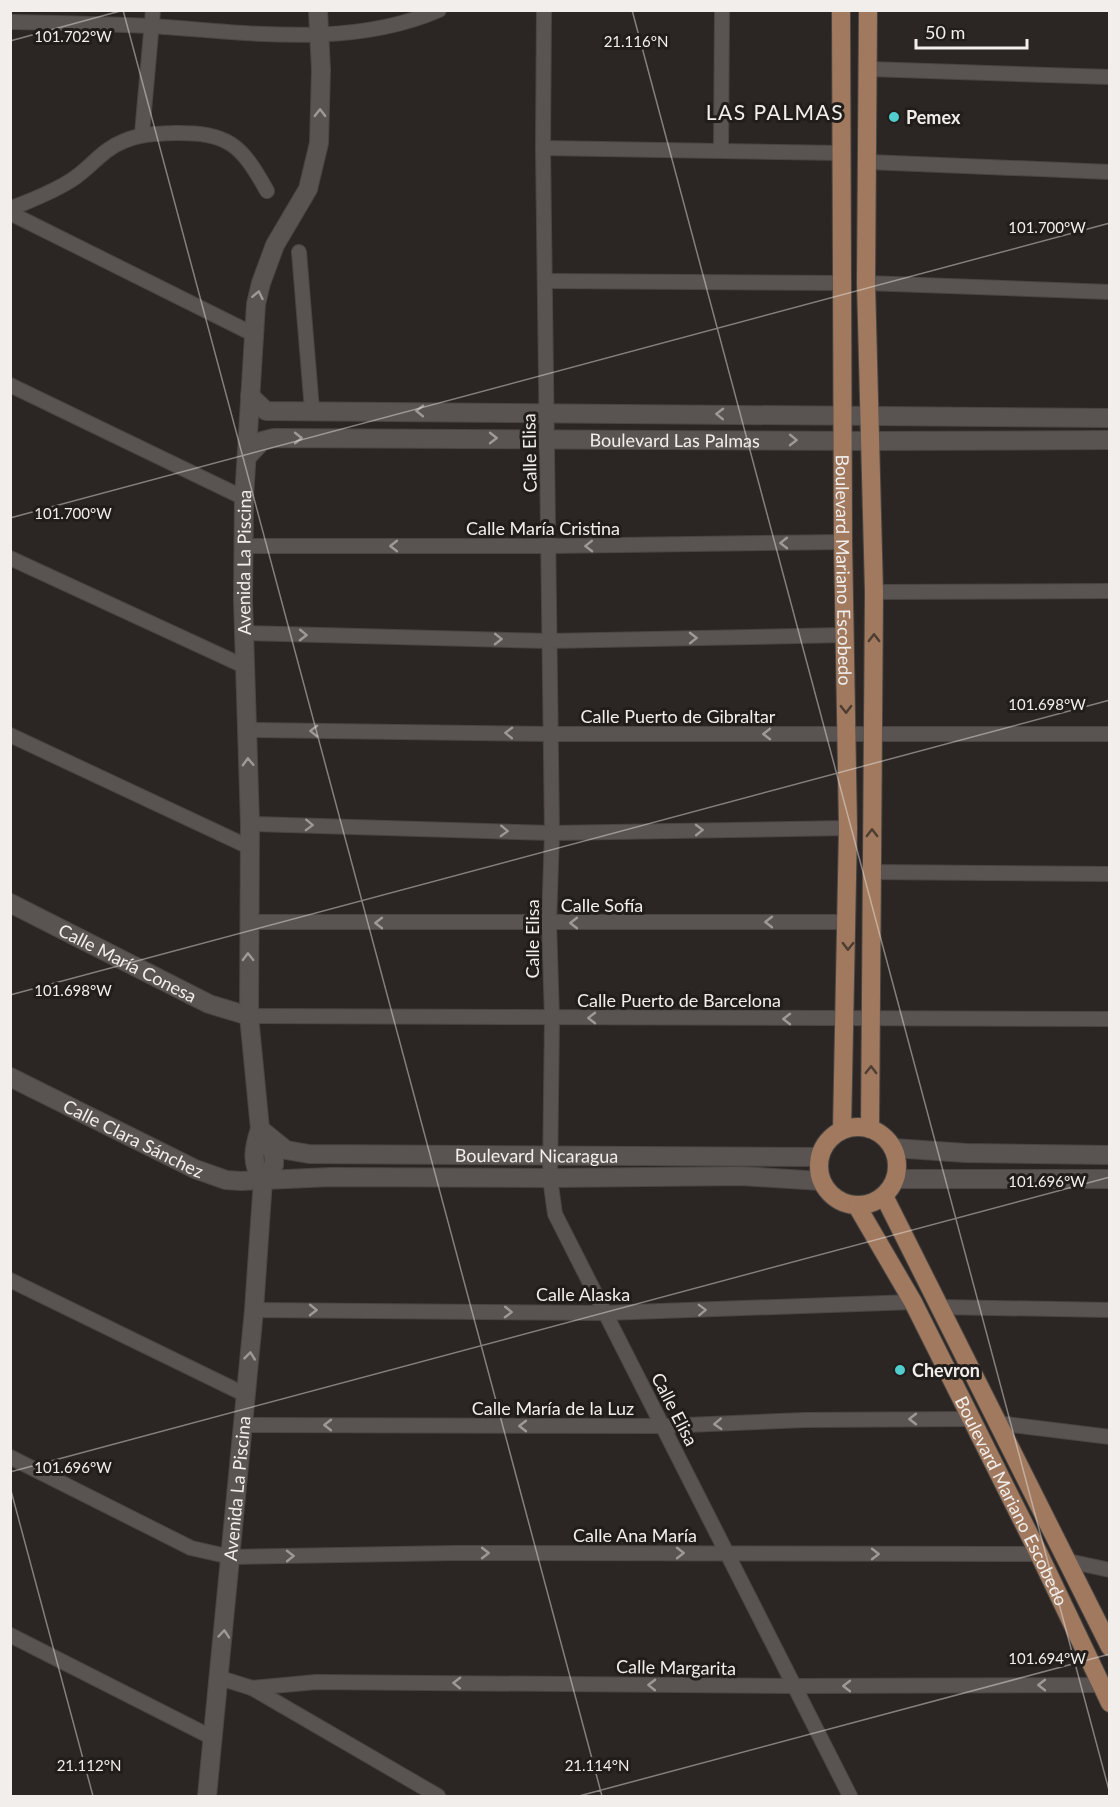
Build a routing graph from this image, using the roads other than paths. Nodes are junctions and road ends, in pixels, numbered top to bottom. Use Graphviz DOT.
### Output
graph roads {
  1 [pos="153,10"];
  2 [pos="439,10"];
  3 [pos="544,10"];
  4 [pos="722,10"];
  5 [pos="840,10"];
  6 [pos="868,10"];
  7 [pos="317,17"];
  8 [pos="10,22"];
  9 [pos="153,26"];
  10 [pos="869,69"];
  11 [pos="1110,77"];
  12 [pos="142,134"];
  13 [pos="543,148"];
  14 [pos="721,151"];
  15 [pos="842,153"];
  16 [pos="868,162"];
  17 [pos="1110,172"];
  18 [pos="267,191"];
  19 [pos="10,211"];
  20 [pos="299,252"];
  21 [pos="546,281"];
  22 [pos="843,283"];
  23 [pos="866,283"];
  24 [pos="1110,292"];
  25 [pos="253,334"];
  26 [pos="10,385"];
  27 [pos="250,396"];
  28 [pos="312,410"];
  29 [pos="266,411"];
  30 [pos="547,412"];
  31 [pos="841,415"];
  32 [pos="869,416"];
  33 [pos="1110,418"];
  34 [pos="547,438"];
  35 [pos="266,439"];
  36 [pos="1110,440"];
  37 [pos="842,441"];
  38 [pos="870,441"];
  39 [pos="247,457"];
  40 [pos="244,498"];
  41 [pos="843,542"];
  42 [pos="243,546"];
  43 [pos="549,546"];
  44 [pos="10,558"];
  45 [pos="1110,591"];
  46 [pos="874,592"];
  47 [pos="245,633"];
  48 [pos="844,635"];
  49 [pos="549,641"];
  50 [pos="246,667"];
  51 [pos="248,730"];
  52 [pos="551,734"];
  53 [pos="846,734"];
  54 [pos="873,734"];
  55 [pos="1110,734"];
  56 [pos="10,735"];
  57 [pos="250,824"];
  58 [pos="848,828"];
  59 [pos="552,833"];
  60 [pos="249,848"];
  61 [pos="872,872"];
  62 [pos="1110,874"];
  63 [pos="10,903"];
  64 [pos="248,922"];
  65 [pos="848,922"];
  66 [pos="549,923"];
  67 [pos="249,1016"];
  68 [pos="552,1018"];
  69 [pos="846,1019"];
  70 [pos="872,1019"];
  71 [pos="1110,1019"];
  72 [pos="10,1077"];
  73 [pos="260,1129"];
  74 [pos="870,1129"];
  75 [pos="842,1130"];
  76 [pos="892,1148"];
  77 [pos="550,1155"];
  78 [pos="1110,1155"];
  79 [pos="820,1157"];
  80 [pos="550,1178"];
  81 [pos="895,1179"];
  82 [pos="1110,1179"];
  83 [pos="263,1180"];
  84 [pos="821,1181"];
  85 [pos="884,1196"];
  86 [pos="857,1206"];
  87 [pos="10,1280"];
  88 [pos="913,1302"];
  89 [pos="939,1307"];
  90 [pos="254,1310"];
  91 [pos="1110,1310"];
  92 [pos="605,1313"];
  93 [pos="246,1395"];
  94 [pos="971,1419"];
  95 [pos="997,1423"];
  96 [pos="243,1425"];
  97 [pos="663,1426"];
  98 [pos="1110,1437"];
  99 [pos="10,1457"];
  100 [pos="726,1553"];
  101 [pos="1039,1554"];
  102 [pos="231,1557"];
  103 [pos="1068,1561"];
  104 [pos="1110,1570"];
  105 [pos="10,1635"];
  106 [pos="1110,1647"];
  107 [pos="220,1678"];
  108 [pos="1100,1685"];
  109 [pos="792,1686"];
  110 [pos="252,1688"];
  111 [pos="1110,1703"];
  112 [pos="213,1738"];
  113 [pos="207,1797"];
  114 [pos="438,1797"];
  115 [pos="850,1797"];
  1 -- 9 [label="street"];
  2 -- 7 [label="street"];
  3 -- 13 [label="street, Calle Elisa"];
  4 -- 14 [label="street"];
  5 -- 15 [label="main road, Boulevard Mariano Escobedo"];
  6 -- 10 [label="main road, Boulevard Mariano Escobedo"];
  7 -- 9 [label="street"];
  25 -- 7 [label="street, Avenida La Piscina, one-way"];
  8 -- 9 [label="street"];
  9 -- 12 [label="street"];
  10 -- 11 [label="street"];
  10 -- 16 [label="main road, Boulevard Mariano Escobedo"];
  12 -- 18 [label="street"];
  12 -- 19 [label="street"];
  13 -- 14 [label="street"];
  13 -- 21 [label="street, Calle Elisa"];
  14 -- 15 [label="street"];
  15 -- 22 [label="main road, Boulevard Mariano Escobedo"];
  16 -- 17 [label="street"];
  16 -- 23 [label="main road, Boulevard Mariano Escobedo"];
  19 -- 25 [label="street"];
  20 -- 28 [label="street"];
  21 -- 22 [label="street"];
  21 -- 30 [label="street, Calle Elisa"];
  22 -- 31 [label="main road, Boulevard Mariano Escobedo"];
  23 -- 24 [label="street"];
  23 -- 32 [label="main road, Boulevard Mariano Escobedo"];
  25 -- 27 [label="street, Avenida La Piscina"];
  26 -- 40 [label="street"];
  27 -- 29 [label="street"];
  27 -- 39 [label="street, Avenida La Piscina"];
  28 -- 29 [label="street, Boulevard Las Palmas"];
  30 -- 28 [label="street, Boulevard Las Palmas, one-way"];
  29 -- 35 [label="street"];
  31 -- 30 [label="street, Boulevard Las Palmas, one-way"];
  30 -- 34 [label="street, Calle Elisa"];
  31 -- 32 [label="street, Boulevard Las Palmas"];
  31 -- 37 [label="main road, Boulevard Mariano Escobedo"];
  32 -- 33 [label="street, Boulevard Las Palmas"];
  32 -- 38 [label="main road, Boulevard Mariano Escobedo"];
  35 -- 34 [label="street, Boulevard Las Palmas, one-way"];
  34 -- 37 [label="street, Boulevard Las Palmas, one-way"];
  34 -- 43 [label="street, Calle Elisa"];
  35 -- 39 [label="street"];
  36 -- 38 [label="street, Boulevard Las Palmas"];
  37 -- 38 [label="street, Boulevard Las Palmas"];
  37 -- 41 [label="main road, Boulevard Mariano Escobedo"];
  38 -- 46 [label="main road, Boulevard Mariano Escobedo"];
  39 -- 40 [label="street, Avenida La Piscina"];
  40 -- 42 [label="street, Avenida La Piscina"];
  41 -- 43 [label="street, Calle María Cristina, one-way"];
  41 -- 48 [label="main road, Boulevard Mariano Escobedo"];
  43 -- 42 [label="street, Calle María Cristina, one-way"];
  42 -- 47 [label="street, Avenida La Piscina"];
  43 -- 49 [label="street, Calle Elisa"];
  44 -- 50 [label="street"];
  45 -- 46 [label="street"];
  54 -- 46 [label="main road, Boulevard Mariano Escobedo, one-way"];
  47 -- 49 [label="street, one-way"];
  47 -- 50 [label="street, Avenida La Piscina"];
  49 -- 48 [label="street, one-way"];
  48 -- 53 [label="main road, Boulevard Mariano Escobedo, one-way"];
  49 -- 52 [label="street, Calle Elisa"];
  50 -- 51 [label="street, Avenida La Piscina"];
  52 -- 51 [label="street, Calle Puerto de Gibraltar, one-way"];
  57 -- 51 [label="street, Avenida La Piscina, one-way"];
  53 -- 52 [label="street, Calle Puerto de Gibraltar, one-way"];
  52 -- 59 [label="street, Calle Elisa"];
  53 -- 54 [label="street, Calle Puerto de Gibraltar"];
  53 -- 58 [label="main road, Boulevard Mariano Escobedo"];
  54 -- 55 [label="street, Calle Puerto de Gibraltar"];
  61 -- 54 [label="main road, Boulevard Mariano Escobedo, one-way"];
  56 -- 60 [label="street"];
  57 -- 59 [label="street, one-way"];
  57 -- 60 [label="street, Avenida La Piscina"];
  59 -- 58 [label="street, one-way"];
  58 -- 65 [label="main road, Boulevard Mariano Escobedo"];
  59 -- 66 [label="street, Calle Elisa"];
  60 -- 64 [label="street, Avenida La Piscina"];
  61 -- 62 [label="street"];
  61 -- 70 [label="main road, Boulevard Mariano Escobedo"];
  63 -- 67 [label="street, Calle María Conesa"];
  66 -- 64 [label="street, Calle Sofía, one-way"];
  67 -- 64 [label="street, Avenida La Piscina, one-way"];
  65 -- 66 [label="street, Calle Sofía, one-way"];
  65 -- 69 [label="main road, Boulevard Mariano Escobedo, one-way"];
  66 -- 68 [label="street, Calle Elisa"];
  67 -- 68 [label="street, Calle Puerto de Barcelona"];
  67 -- 73 [label="street, Avenida La Piscina"];
  69 -- 68 [label="street, Calle Puerto de Barcelona, one-way"];
  68 -- 77 [label="street, Calle Elisa"];
  69 -- 70 [label="street, Calle Puerto de Barcelona"];
  69 -- 75 [label="main road, Boulevard Mariano Escobedo"];
  70 -- 71 [label="street, Calle Puerto de Barcelona"];
  74 -- 70 [label="main road, Boulevard Mariano Escobedo, one-way"];
  72 -- 83 [label="street, Calle Clara Sánchez"];
  73 -- 77 [label="street, Boulevard Nicaragua"];
  73 -- 83 [label="street, Avenida La Piscina"];
  74 -- 75 [label="main road"];
  74 -- 76 [label="main road"];
  75 -- 79 [label="main road"];
  76 -- 78 [label="street"];
  76 -- 81 [label="main road"];
  77 -- 79 [label="street, Boulevard Nicaragua"];
  77 -- 80 [label="street, Calle Elisa"];
  79 -- 84 [label="main road"];
  80 -- 83 [label="street, Boulevard Nicaragua"];
  80 -- 84 [label="street, Boulevard Nicaragua"];
  80 -- 92 [label="street, Calle Elisa"];
  81 -- 82 [label="street"];
  81 -- 85 [label="main road"];
  83 -- 90 [label="street, Avenida La Piscina"];
  84 -- 86 [label="main road"];
  85 -- 86 [label="main road"];
  85 -- 89 [label="main road, Boulevard Mariano Escobedo"];
  86 -- 88 [label="main road, Boulevard Mariano Escobedo"];
  87 -- 93 [label="street"];
  92 -- 88 [label="street, Calle Alaska, one-way"];
  88 -- 94 [label="main road, Boulevard Mariano Escobedo"];
  89 -- 91 [label="street"];
  89 -- 95 [label="main road, Boulevard Mariano Escobedo"];
  90 -- 92 [label="street, Calle Alaska, one-way"];
  93 -- 90 [label="street, Avenida La Piscina, one-way"];
  92 -- 97 [label="street, Calle Elisa"];
  93 -- 96 [label="street, Avenida La Piscina"];
  94 -- 97 [label="street, Calle María de la Luz, one-way"];
  94 -- 101 [label="main road, Boulevard Mariano Escobedo"];
  95 -- 98 [label="street"];
  95 -- 103 [label="main road, Boulevard Mariano Escobedo"];
  97 -- 96 [label="street, Calle María de la Luz, one-way"];
  96 -- 102 [label="street, Avenida La Piscina"];
  97 -- 100 [label="street, Calle Elisa"];
  99 -- 102 [label="street, Calle Ana María"];
  100 -- 101 [label="street, Calle Ana María, one-way"];
  102 -- 100 [label="street, Calle Ana María, one-way"];
  100 -- 109 [label="street, Calle Elisa"];
  101 -- 108 [label="main road, Boulevard Mariano Escobedo"];
  107 -- 102 [label="street, Avenida La Piscina, one-way"];
  103 -- 104 [label="street"];
  103 -- 106 [label="main road, Boulevard Mariano Escobedo"];
  105 -- 112 [label="street"];
  107 -- 110 [label="street"];
  107 -- 112 [label="street, Avenida La Piscina"];
  108 -- 109 [label="street, Calle Margarita, one-way"];
  108 -- 111 [label="main road, Boulevard Mariano Escobedo"];
  109 -- 110 [label="street, Calle Margarita, one-way"];
  109 -- 115 [label="street, Calle Elisa"];
  110 -- 114 [label="street"];
  112 -- 113 [label="street, Avenida La Piscina"];
}
